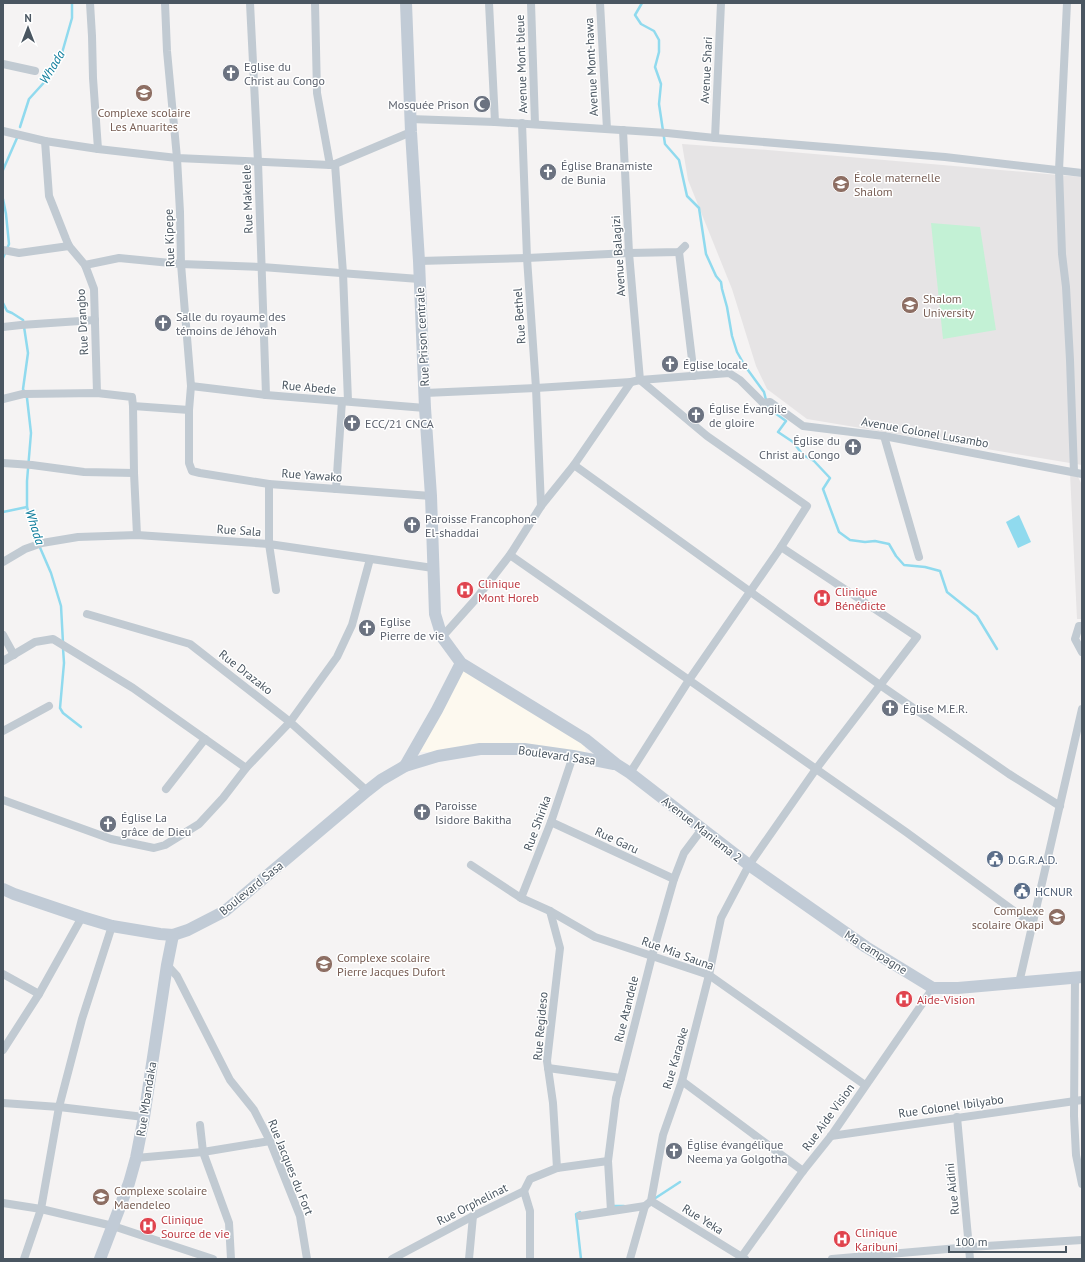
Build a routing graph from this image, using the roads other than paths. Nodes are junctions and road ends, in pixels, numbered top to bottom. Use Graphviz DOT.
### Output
graph roads {
  1 [pos="90,3"];
  2 [pos="165,3"];
  3 [pos="250,3"];
  4 [pos="315,3"];
  5 [pos="406,3"];
  6 [pos="489,3"];
  7 [pos="531,3"];
  8 [pos="600,3"];
  9 [pos="721,3"];
  10 [pos="1067,3"];
  11 [pos="3,64"];
  12 [pos="35,72"];
  13 [pos="410,119"];
  14 [pos="496,122"];
  15 [pos="522,123"];
  16 [pos="535,124"];
  17 [pos="606,129"];
  18 [pos="623,130"];
  19 [pos="3,132"];
  20 [pos="411,132"];
  21 [pos="715,138"];
  22 [pos="45,141"];
  23 [pos="98,149"];
  24 [pos="177,158"];
  25 [pos="258,162"];
  26 [pos="333,165"];
  27 [pos="1058,170"];
  28 [pos="1082,173"];
  29 [pos="69,246"];
  30 [pos="685,246"];
  31 [pos="6,251"];
  32 [pos="679,252"];
  33 [pos="629,253"];
  34 [pos="527,258"];
  35 [pos="419,261"];
  36 [pos="181,264"];
  37 [pos="86,265"];
  38 [pos="262,267"];
  39 [pos="343,273"];
  40 [pos="419,279"];
  41 [pos="95,320"];
  42 [pos="3,327"];
  43 [pos="694,376"];
  44 [pos="640,380"];
  45 [pos="631,382"];
  46 [pos="191,386"];
  47 [pos="536,388"];
  48 [pos="97,394"];
  49 [pos="425,394"];
  50 [pos="266,395"];
  51 [pos="3,398"];
  52 [pos="345,401"];
  53 [pos="133,406"];
  54 [pos="425,408"];
  55 [pos="189,410"];
  56 [pos="884,436"];
  57 [pos="3,463"];
  58 [pos="574,465"];
  59 [pos="192,471"];
  60 [pos="134,473"];
  61 [pos="1078,473"];
  62 [pos="269,484"];
  63 [pos="336,489"];
  64 [pos="431,496"];
  65 [pos="541,506"];
  66 [pos="137,535"];
  67 [pos="269,544"];
  68 [pos="781,547"];
  69 [pos="510,555"];
  70 [pos="919,557"];
  71 [pos="370,559"];
  72 [pos="3,562"];
  73 [pos="432,568"];
  74 [pos="276,590"];
  75 [pos="750,592"];
  76 [pos="87,614"];
  77 [pos="1081,626"];
  78 [pos="3,635"];
  79 [pos="442,637"];
  80 [pos="1082,652"];
  81 [pos="14,655"];
  82 [pos="3,661"];
  83 [pos="461,663"];
  84 [pos="689,680"];
  85 [pos="880,685"];
  86 [pos="49,706"];
  87 [pos="1082,709"];
  88 [pos="290,722"];
  89 [pos="3,731"];
  90 [pos="205,739"];
  91 [pos="573,756"];
  92 [pos="616,764"];
  93 [pos="405,766"];
  94 [pos="246,768"];
  95 [pos="816,769"];
  96 [pos="630,773"];
  97 [pos="166,789"];
  98 [pos="367,791"];
  99 [pos="3,800"];
  100 [pos="1060,806"];
  101 [pos="551,822"];
  102 [pos="702,830"];
  103 [pos="471,865"];
  104 [pos="749,865"];
  105 [pos="674,879"];
  106 [pos="3,889"];
  107 [pos="521,898"];
  108 [pos="550,911"];
  109 [pos="82,917"];
  110 [pos="1033,925"];
  111 [pos="112,926"];
  112 [pos="173,935"];
  113 [pos="652,956"];
  114 [pos="167,965"];
  115 [pos="3,974"];
  116 [pos="709,976"];
  117 [pos="1078,977"];
  118 [pos="1019,983"];
  119 [pos="933,988"];
  120 [pos="39,994"];
  121 [pos="3,1050"];
  122 [pos="548,1068"];
  123 [pos="621,1078"];
  124 [pos="682,1081"];
  125 [pos="865,1085"];
  126 [pos="1078,1101"];
  127 [pos="3,1103"];
  128 [pos="59,1107"];
  129 [pos="144,1117"];
  130 [pos="957,1117"];
  131 [pos="200,1125"];
  132 [pos="831,1136"];
  133 [pos="270,1141"];
  134 [pos="204,1152"];
  135 [pos="136,1158"];
  136 [pos="608,1161"];
  137 [pos="557,1168"];
  138 [pos="803,1171"];
  139 [pos="1082,1184"];
  140 [pos="524,1191"];
  141 [pos="3,1202"];
  142 [pos="648,1204"];
  143 [pos="611,1207"];
  144 [pos="41,1209"];
  145 [pos="473,1216"];
  146 [pos="580,1216"];
  147 [pos="113,1226"];
  148 [pos="1082,1240"];
  149 [pos="970,1247"];
  150 [pos="742,1258"];
  151 [pos="849,1258"];
  152 [pos="24,1259"];
  153 [pos="100,1259"];
  154 [pos="212,1259"];
  155 [pos="231,1259"];
  156 [pos="307,1259"];
  157 [pos="392,1259"];
  158 [pos="469,1259"];
  159 [pos="530,1259"];
  160 [pos="630,1259"];
  161 [pos="832,1259"];
  162 [pos="970,1259"];
  1 -- 23 [label="street"];
  2 -- 24 [label="street, Rue Kipepe"];
  3 -- 25 [label="street, Rue Makelele"];
  4 -- 26 [label="street"];
  5 -- 13 [label="street, Rue Prison centrale"];
  6 -- 14 [label="street"];
  7 -- 16 [label="street, Avenue Mont bleue"];
  8 -- 17 [label="street, Avenue Mont-hawa"];
  9 -- 21 [label="street, Avenue Shari"];
  10 -- 27 [label="street"];
  11 -- 12 [label="street"];
  13 -- 14 [label="street"];
  13 -- 20 [label="street, Rue Prison centrale"];
  14 -- 15 [label="street"];
  15 -- 16 [label="street"];
  15 -- 34 [label="street, Rue Bethel"];
  16 -- 17 [label="street"];
  17 -- 18 [label="street"];
  18 -- 21 [label="street"];
  18 -- 33 [label="street, Avenue Balagizi"];
  19 -- 22 [label="street"];
  20 -- 26 [label="street"];
  20 -- 35 [label="street, Rue Prison centrale"];
  21 -- 27 [label="street"];
  22 -- 23 [label="street"];
  22 -- 29 [label="street, Rue Drangbo"];
  23 -- 24 [label="street"];
  24 -- 25 [label="street"];
  24 -- 36 [label="street, Rue Kipepe"];
  25 -- 26 [label="street"];
  25 -- 38 [label="street, Rue Makelele"];
  26 -- 39 [label="street"];
  27 -- 28 [label="street"];
  27 -- 61 [label="street"];
  29 -- 31 [label="street"];
  29 -- 37 [label="street, Rue Drangbo"];
  30 -- 32 [label="street"];
  32 -- 33 [label="street"];
  32 -- 43 [label="street"];
  33 -- 34 [label="street"];
  33 -- 44 [label="street, Avenue Balagizi"];
  34 -- 35 [label="street"];
  34 -- 47 [label="street, Rue Bethel"];
  35 -- 40 [label="street, Rue Prison centrale"];
  36 -- 37 [label="street"];
  36 -- 38 [label="street"];
  36 -- 46 [label="street, Rue Kipepe"];
  37 -- 41 [label="street, Rue Drangbo"];
  38 -- 39 [label="street"];
  38 -- 50 [label="street, Rue Makelele"];
  39 -- 40 [label="street"];
  39 -- 52 [label="street"];
  40 -- 49 [label="street, Rue Prison centrale"];
  41 -- 42 [label="street"];
  41 -- 48 [label="street, Rue Drangbo"];
  43 -- 44 [label="street, Avenue Colonel Lusambo"];
  43 -- 56 [label="street, Avenue Colonel Lusambo"];
  44 -- 45 [label="street, Avenue Colonel Lusambo"];
  44 -- 68 [label="street"];
  45 -- 47 [label="street, Avenue Colonel Lusambo"];
  45 -- 58 [label="street"];
  46 -- 50 [label="street, Rue Abede"];
  46 -- 55 [label="street, Rue Kipepe"];
  47 -- 49 [label="street, Avenue Colonel Lusambo"];
  47 -- 65 [label="street, Rue Bethel"];
  48 -- 51 [label="street"];
  48 -- 53 [label="street"];
  49 -- 54 [label="street, Rue Prison centrale"];
  50 -- 52 [label="street, Rue Abede"];
  52 -- 54 [label="street, Rue Abede"];
  52 -- 63 [label="street"];
  53 -- 55 [label="street"];
  53 -- 60 [label="street"];
  54 -- 64 [label="street, Rue Prison centrale"];
  55 -- 59 [label="street, Rue Kipepe"];
  56 -- 61 [label="street, Avenue Colonel Lusambo"];
  56 -- 70 [label="street"];
  57 -- 60 [label="street"];
  58 -- 65 [label="street"];
  58 -- 75 [label="street"];
  59 -- 62 [label="street, Rue Yawako"];
  60 -- 66 [label="street"];
  62 -- 63 [label="street, Rue Yawako"];
  62 -- 67 [label="street"];
  63 -- 64 [label="street, Rue Yawako"];
  64 -- 73 [label="street, Rue Prison centrale"];
  65 -- 69 [label="street"];
  66 -- 67 [label="street, Rue Sala"];
  66 -- 72 [label="street, Rue Sala"];
  67 -- 71 [label="street, Rue Sala"];
  67 -- 74 [label="street"];
  68 -- 75 [label="street"];
  68 -- 85 [label="street, Avenue Maniema 2"];
  69 -- 79 [label="street"];
  69 -- 84 [label="street"];
  71 -- 73 [label="street, Rue Sala"];
  71 -- 88 [label="street"];
  73 -- 79 [label="street, Rue Prison centrale"];
  75 -- 84 [label="street"];
  75 -- 85 [label="street"];
  76 -- 88 [label="street, Rue Drazako"];
  77 -- 80 [label="street"];
  78 -- 81 [label="street"];
  79 -- 83 [label="street, Rue Prison centrale"];
  81 -- 82 [label="street"];
  81 -- 90 [label="street"];
  83 -- 92 [label="street, Avenue Maniema 2"];
  83 -- 93 [label="street, Boulevard Sasa"];
  84 -- 95 [label="street"];
  84 -- 96 [label="street"];
  85 -- 95 [label="street, Avenue Maniema 2"];
  85 -- 100 [label="street"];
  86 -- 89 [label="street"];
  87 -- 100 [label="street"];
  88 -- 94 [label="street"];
  88 -- 98 [label="street, Rue Drazako"];
  90 -- 94 [label="street"];
  90 -- 97 [label="street"];
  91 -- 92 [label="street, Boulevard Sasa"];
  91 -- 93 [label="street, Boulevard Sasa"];
  91 -- 101 [label="street, Rue Shirika"];
  92 -- 96 [label="street, Avenue Maniema 2"];
  93 -- 98 [label="street, Boulevard Sasa"];
  94 -- 99 [label="street"];
  95 -- 104 [label="street, Avenue Maniema 2"];
  95 -- 110 [label="street"];
  96 -- 102 [label="street, Avenue Maniema 2"];
  98 -- 112 [label="street, Boulevard Sasa"];
  100 -- 110 [label="street"];
  101 -- 105 [label="street, Rue Garu"];
  101 -- 107 [label="street, Rue Shirika"];
  102 -- 104 [label="street, Avenue Maniema 2"];
  102 -- 105 [label="street, Rue Atandele"];
  103 -- 107 [label="street, Rue Mia Sauna"];
  104 -- 116 [label="street, Rue Karaoke"];
  104 -- 119 [label="street, Ma campagne"];
  105 -- 113 [label="street, Rue Atandele"];
  106 -- 109 [label="street, Boulevard Sasa"];
  107 -- 108 [label="street, Rue Mia Sauna"];
  108 -- 113 [label="street, Rue Mia Sauna"];
  108 -- 122 [label="street, Rue Regideso"];
  109 -- 111 [label="street, Boulevard Sasa"];
  109 -- 120 [label="street"];
  110 -- 118 [label="street"];
  111 -- 112 [label="street, Boulevard Sasa"];
  111 -- 128 [label="street"];
  112 -- 114 [label="street, Rue Mbandaka"];
  113 -- 116 [label="street, Rue Mia Sauna"];
  113 -- 123 [label="street, Rue Atandele"];
  114 -- 129 [label="street, Rue Mbandaka"];
  114 -- 133 [label="street, Rue Jacques du Fort"];
  115 -- 120 [label="street"];
  116 -- 124 [label="street, Rue Karaoke"];
  116 -- 125 [label="street, Rue Mia Sauna"];
  117 -- 118 [label="street"];
  117 -- 126 [label="street"];
  118 -- 119 [label="street"];
  119 -- 125 [label="street, Rue Aide Vision"];
  120 -- 121 [label="street"];
  122 -- 123 [label="street"];
  122 -- 137 [label="street, Rue Regideso"];
  123 -- 136 [label="street, Rue Atandele"];
  124 -- 138 [label="street"];
  124 -- 142 [label="street, Rue Karaoke"];
  125 -- 132 [label="street, Rue Aide Vision"];
  126 -- 130 [label="street, Rue Colonel Ibilyabo"];
  126 -- 139 [label="street"];
  127 -- 128 [label="street"];
  128 -- 129 [label="street"];
  128 -- 144 [label="street"];
  129 -- 135 [label="street, Rue Mbandaka"];
  130 -- 132 [label="street, Rue Colonel Ibilyabo"];
  130 -- 149 [label="street, Rue Aidini"];
  131 -- 134 [label="street"];
  132 -- 138 [label="street, Rue Aide Vision"];
  133 -- 134 [label="street"];
  133 -- 156 [label="street, Rue Jacques du Fort"];
  134 -- 135 [label="street"];
  134 -- 155 [label="street"];
  135 -- 147 [label="street, Rue Mbandaka"];
  136 -- 137 [label="street, Rue Orphelinat"];
  136 -- 143 [label="street, Rue Atandele"];
  137 -- 140 [label="street, Rue Orphelinat"];
  138 -- 150 [label="street, Rue Aide Vision"];
  140 -- 145 [label="street, Rue Orphelinat"];
  140 -- 159 [label="street"];
  141 -- 144 [label="street"];
  142 -- 143 [label="street"];
  142 -- 150 [label="street, Rue Yeka"];
  142 -- 160 [label="street, Rue Karaoke"];
  143 -- 146 [label="street"];
  144 -- 147 [label="street"];
  144 -- 152 [label="street"];
  145 -- 157 [label="street, Rue Orphelinat"];
  145 -- 158 [label="street"];
  147 -- 153 [label="street, Rue Mbandaka"];
  147 -- 154 [label="street"];
  148 -- 149 [label="street"];
  149 -- 151 [label="street"];
  149 -- 162 [label="street, Rue Aidini"];
  151 -- 161 [label="street"];
}
